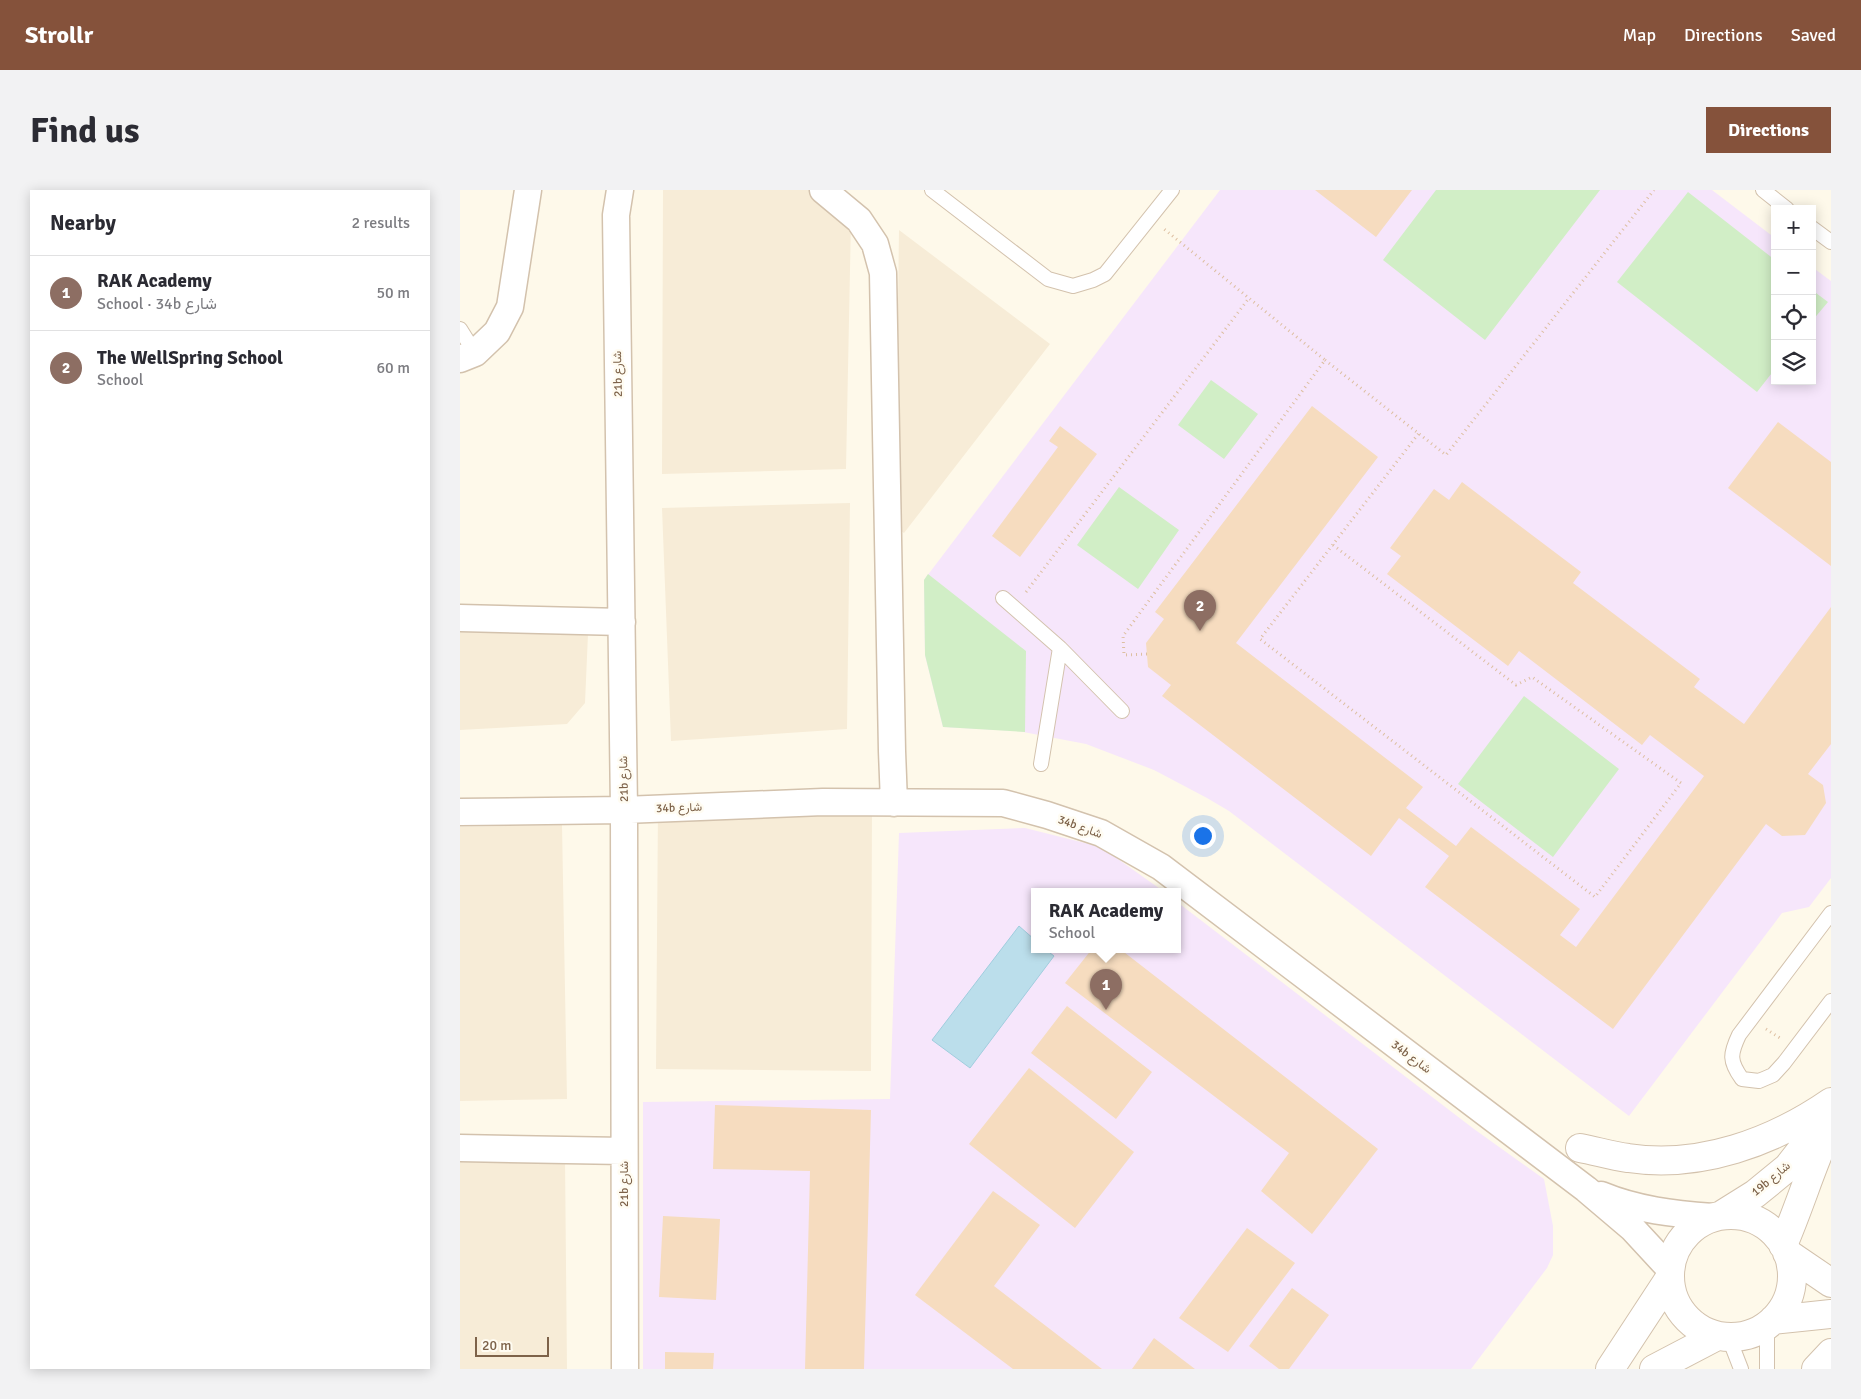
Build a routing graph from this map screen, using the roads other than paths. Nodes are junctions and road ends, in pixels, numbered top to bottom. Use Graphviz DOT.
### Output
graph roads {
  1 [pos="528,190"];
  2 [pos="620,190"];
  3 [pos="823,190"];
  4 [pos="932,190"];
  5 [pos="1172,190"];
  6 [pos="1762,190"];
  7 [pos="1782,205"];
  8 [pos="1816,231"];
  9 [pos="1831,242"];
  10 [pos="460,329"];
  11 [pos="467,356"];
  12 [pos="1002,598"];
  13 [pos="460,618"];
  14 [pos="622,622"];
  15 [pos="1060,648"];
  16 [pos="1122,711"];
  17 [pos="1041,764"];
  18 [pos="894,803"];
  19 [pos="624,810"];
  20 [pos="460,812"];
  21 [pos="1831,913"];
  22 [pos="1831,1001"];
  23 [pos="1831,1102"];
  24 [pos="1831,1112"];
  25 [pos="1831,1124"];
  26 [pos="460,1148"];
  27 [pos="1580,1148"];
  28 [pos="624,1151"];
  29 [pos="1586,1189"];
  30 [pos="1718,1216"];
  31 [pos="1785,1249"];
  32 [pos="1670,1274"];
  33 [pos="1831,1283"];
  34 [pos="1831,1314"];
  35 [pos="1770,1323"];
  36 [pos="1723,1337"];
  37 [pos="1831,1353"];
  38 [pos="625,1369"];
  39 [pos="1610,1369"];
  40 [pos="1654,1369"];
  41 [pos="1742,1369"];
  42 [pos="1767,1369"];
  43 [pos="1816,1369"];
  1 -- 11 [label="street"];
  2 -- 14 [label="street, 21b شارع"];
  3 -- 18 [label="street"];
  4 -- 5 [label="lane"];
  6 -- 7 [label="lane"];
  8 -- 9 [label="lane"];
  10 -- 11 [label="lane"];
  12 -- 15 [label="lane"];
  13 -- 14 [label="street"];
  14 -- 19 [label="street, 21b شارع"];
  15 -- 16 [label="lane"];
  15 -- 17 [label="lane"];
  18 -- 19 [label="street, 34b شارع"];
  18 -- 29 [label="street, 34b شارع"];
  19 -- 20 [label="street, 34b شارع"];
  19 -- 28 [label="street, 21b شارع"];
  21 -- 22 [label="lane"];
  23 -- 27 [label="street"];
  24 -- 30 [label="street, 19b شارع"];
  25 -- 31 [label="street, 19b شارع"];
  26 -- 28 [label="street"];
  28 -- 38 [label="street, 21b شارع"];
  29 -- 30 [label="street, 34b شارع"];
  29 -- 32 [label="street, 34b شارع"];
  30 -- 31 [label="street"];
  30 -- 32 [label="street"];
  31 -- 33 [label="street"];
  31 -- 35 [label="street"];
  32 -- 36 [label="street"];
  32 -- 39 [label="street"];
  34 -- 35 [label="street"];
  35 -- 36 [label="street"];
  35 -- 42 [label="lane"];
  36 -- 40 [label="street"];
  36 -- 41 [label="lane"];
  37 -- 43 [label="street"];
}
